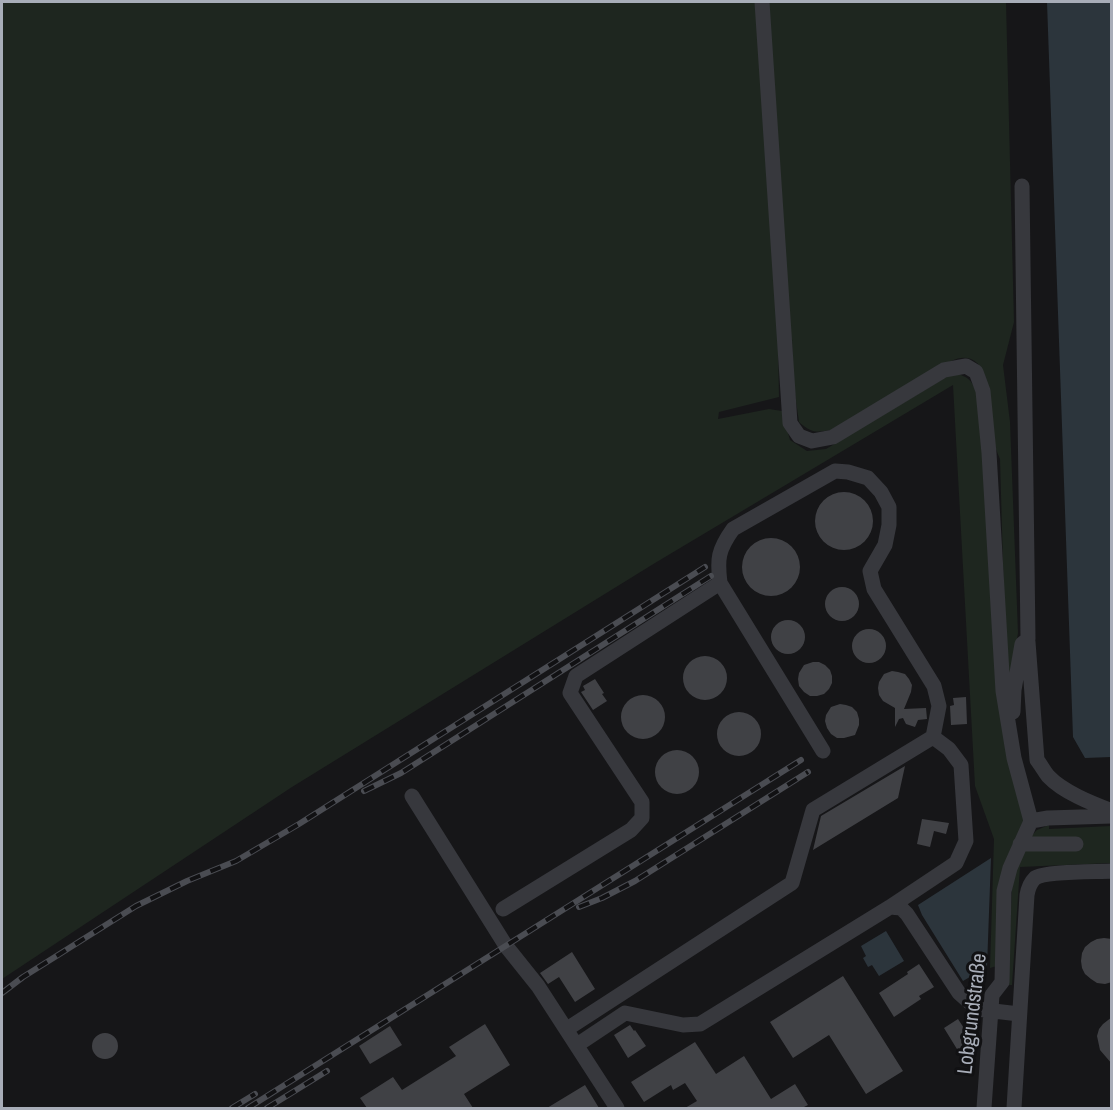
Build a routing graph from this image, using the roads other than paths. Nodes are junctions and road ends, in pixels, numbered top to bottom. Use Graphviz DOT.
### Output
graph roads {
  1 [pos="762,2"];
  2 [pos="1022,186"];
  3 [pos="720,583"];
  4 [pos="1028,639"];
  5 [pos="1008,726"];
  6 [pos="933,737"];
  7 [pos="823,751"];
  8 [pos="412,796"];
  9 [pos="1112,814"];
  10 [pos="1031,821"];
  11 [pos="1020,844"];
  12 [pos="1076,844"];
  13 [pos="1112,871"];
  14 [pos="890,907"];
  15 [pos="503,909"];
  16 [pos="990,1011"];
  17 [pos="1019,1014"];
  18 [pos="567,1029"];
  19 [pos="577,1045"];
  20 [pos="618,1108"];
  21 [pos="984,1108"];
  22 [pos="1014,1108"];
  1 -- 5 [label="lane"];
  2 -- 4 [label="lane"];
  3 -- 6 [label="lane"];
  3 -- 7 [label="lane"];
  3 -- 15 [label="lane"];
  4 -- 5 [label="lane"];
  4 -- 9 [label="lane"];
  5 -- 10 [label="lane"];
  6 -- 14 [label="lane"];
  6 -- 18 [label="lane"];
  8 -- 18 [label="lane"];
  9 -- 10 [label="lane"];
  10 -- 11 [label="lane, Lobgrundstraße"];
  11 -- 12 [label="lane"];
  11 -- 16 [label="lane, Lobgrundstraße"];
  13 -- 17 [label="lane"];
  14 -- 16 [label="lane"];
  14 -- 19 [label="lane"];
  16 -- 17 [label="lane"];
  16 -- 21 [label="lane, Lobgrundstraße"];
  17 -- 22 [label="lane"];
  18 -- 19 [label="lane"];
  19 -- 20 [label="lane"];
}
